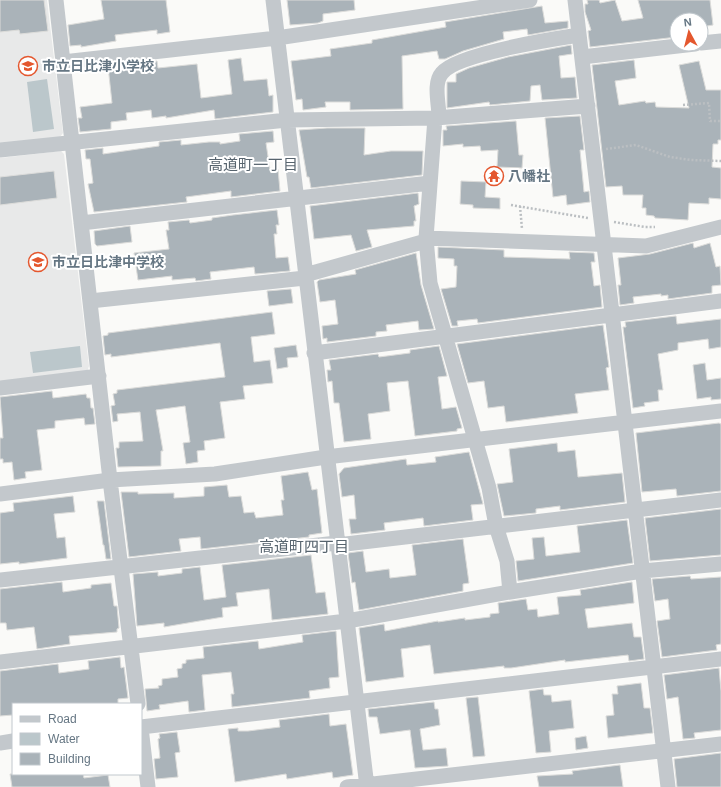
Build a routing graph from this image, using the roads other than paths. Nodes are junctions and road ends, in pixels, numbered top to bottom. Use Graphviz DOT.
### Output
graph roads {
  1 [pos="56,0"];
  2 [pos="273,0"];
  3 [pos="530,0"];
  4 [pos="575,0"];
  5 [pos="579,35"];
  6 [pos="277,38"];
  7 [pos="721,41"];
  8 [pos="709,42"];
  9 [pos="669,47"];
  10 [pos="582,57"];
  11 [pos="63,62"];
  12 [pos="588,106"];
  13 [pos="437,118"];
  14 [pos="287,120"];
  15 [pos="72,142"];
  16 [pos="0,150"];
  17 [pos="430,183"];
  18 [pos="296,198"];
  19 [pos="81,223"];
  20 [pos="721,227"];
  21 [pos="426,240"];
  22 [pos="604,244"];
  23 [pos="305,276"];
  24 [pos="90,301"];
  25 [pos="721,301"];
  26 [pos="612,315"];
  27 [pos="445,336"];
  28 [pos="314,353"];
  29 [pos="99,376"];
  30 [pos="0,388"];
  31 [pos="721,411"];
  32 [pos="624,422"];
  33 [pos="476,440"];
  34 [pos="326,457"];
  35 [pos="110,480"];
  36 [pos="0,494"];
  37 [pos="721,500"];
  38 [pos="635,510"];
  39 [pos="496,526"];
  40 [pos="337,544"];
  41 [pos="721,564"];
  42 [pos="121,566"];
  43 [pos="642,571"];
  44 [pos="0,580"];
  45 [pos="510,592"];
  46 [pos="347,621"];
  47 [pos="131,647"];
  48 [pos="721,659"];
  49 [pos="0,662"];
  50 [pos="654,666"];
  51 [pos="356,701"];
  52 [pos="138,703"];
  53 [pos="142,727"];
  54 [pos="142,736"];
  55 [pos="12,741"];
  56 [pos="0,743"];
  57 [pos="721,744"];
  58 [pos="664,751"];
  59 [pos="367,786"];
  60 [pos="148,787"];
  61 [pos="347,787"];
  62 [pos="668,787"];
  1 -- 11 [label="street"];
  2 -- 6 [label="street"];
  3 -- 6 [label="street"];
  4 -- 5 [label="street"];
  5 -- 10 [label="street"];
  5 -- 13 [label="street"];
  6 -- 11 [label="street"];
  6 -- 14 [label="street"];
  7 -- 8 [label="street"];
  9 -- 10 [label="street"];
  10 -- 12 [label="street"];
  11 -- 15 [label="street"];
  12 -- 13 [label="street"];
  12 -- 22 [label="street"];
  13 -- 14 [label="street"];
  13 -- 17 [label="street"];
  14 -- 15 [label="street"];
  14 -- 18 [label="street"];
  15 -- 16 [label="street"];
  15 -- 19 [label="street"];
  17 -- 18 [label="street"];
  17 -- 21 [label="street"];
  18 -- 19 [label="street"];
  18 -- 23 [label="street"];
  19 -- 24 [label="street"];
  20 -- 22 [label="street"];
  21 -- 22 [label="street"];
  21 -- 23 [label="street"];
  21 -- 27 [label="street"];
  22 -- 26 [label="street"];
  23 -- 24 [label="street"];
  23 -- 28 [label="street"];
  24 -- 29 [label="street"];
  25 -- 26 [label="street"];
  26 -- 27 [label="street"];
  26 -- 32 [label="street"];
  27 -- 28 [label="street"];
  27 -- 33 [label="street"];
  28 -- 34 [label="street"];
  29 -- 30 [label="street"];
  29 -- 35 [label="street"];
  31 -- 32 [label="street"];
  32 -- 33 [label="street"];
  32 -- 38 [label="street"];
  33 -- 34 [label="street"];
  33 -- 39 [label="street"];
  34 -- 35 [label="street"];
  34 -- 40 [label="street"];
  35 -- 36 [label="street"];
  35 -- 42 [label="street"];
  37 -- 38 [label="street"];
  38 -- 39 [label="street"];
  38 -- 43 [label="street"];
  39 -- 40 [label="street"];
  39 -- 45 [label="street"];
  40 -- 42 [label="street"];
  40 -- 46 [label="street"];
  41 -- 43 [label="street"];
  42 -- 44 [label="street"];
  42 -- 47 [label="street"];
  43 -- 45 [label="street"];
  43 -- 50 [label="street"];
  45 -- 46 [label="street"];
  46 -- 47 [label="street"];
  46 -- 51 [label="street"];
  47 -- 49 [label="street"];
  47 -- 52 [label="street"];
  48 -- 50 [label="street"];
  50 -- 51 [label="street"];
  50 -- 58 [label="street"];
  51 -- 53 [label="street"];
  51 -- 59 [label="street"];
  54 -- 60 [label="street"];
  55 -- 56 [label="street"];
  57 -- 58 [label="street"];
  58 -- 59 [label="street"];
  58 -- 62 [label="street"];
  59 -- 61 [label="street"];
}
